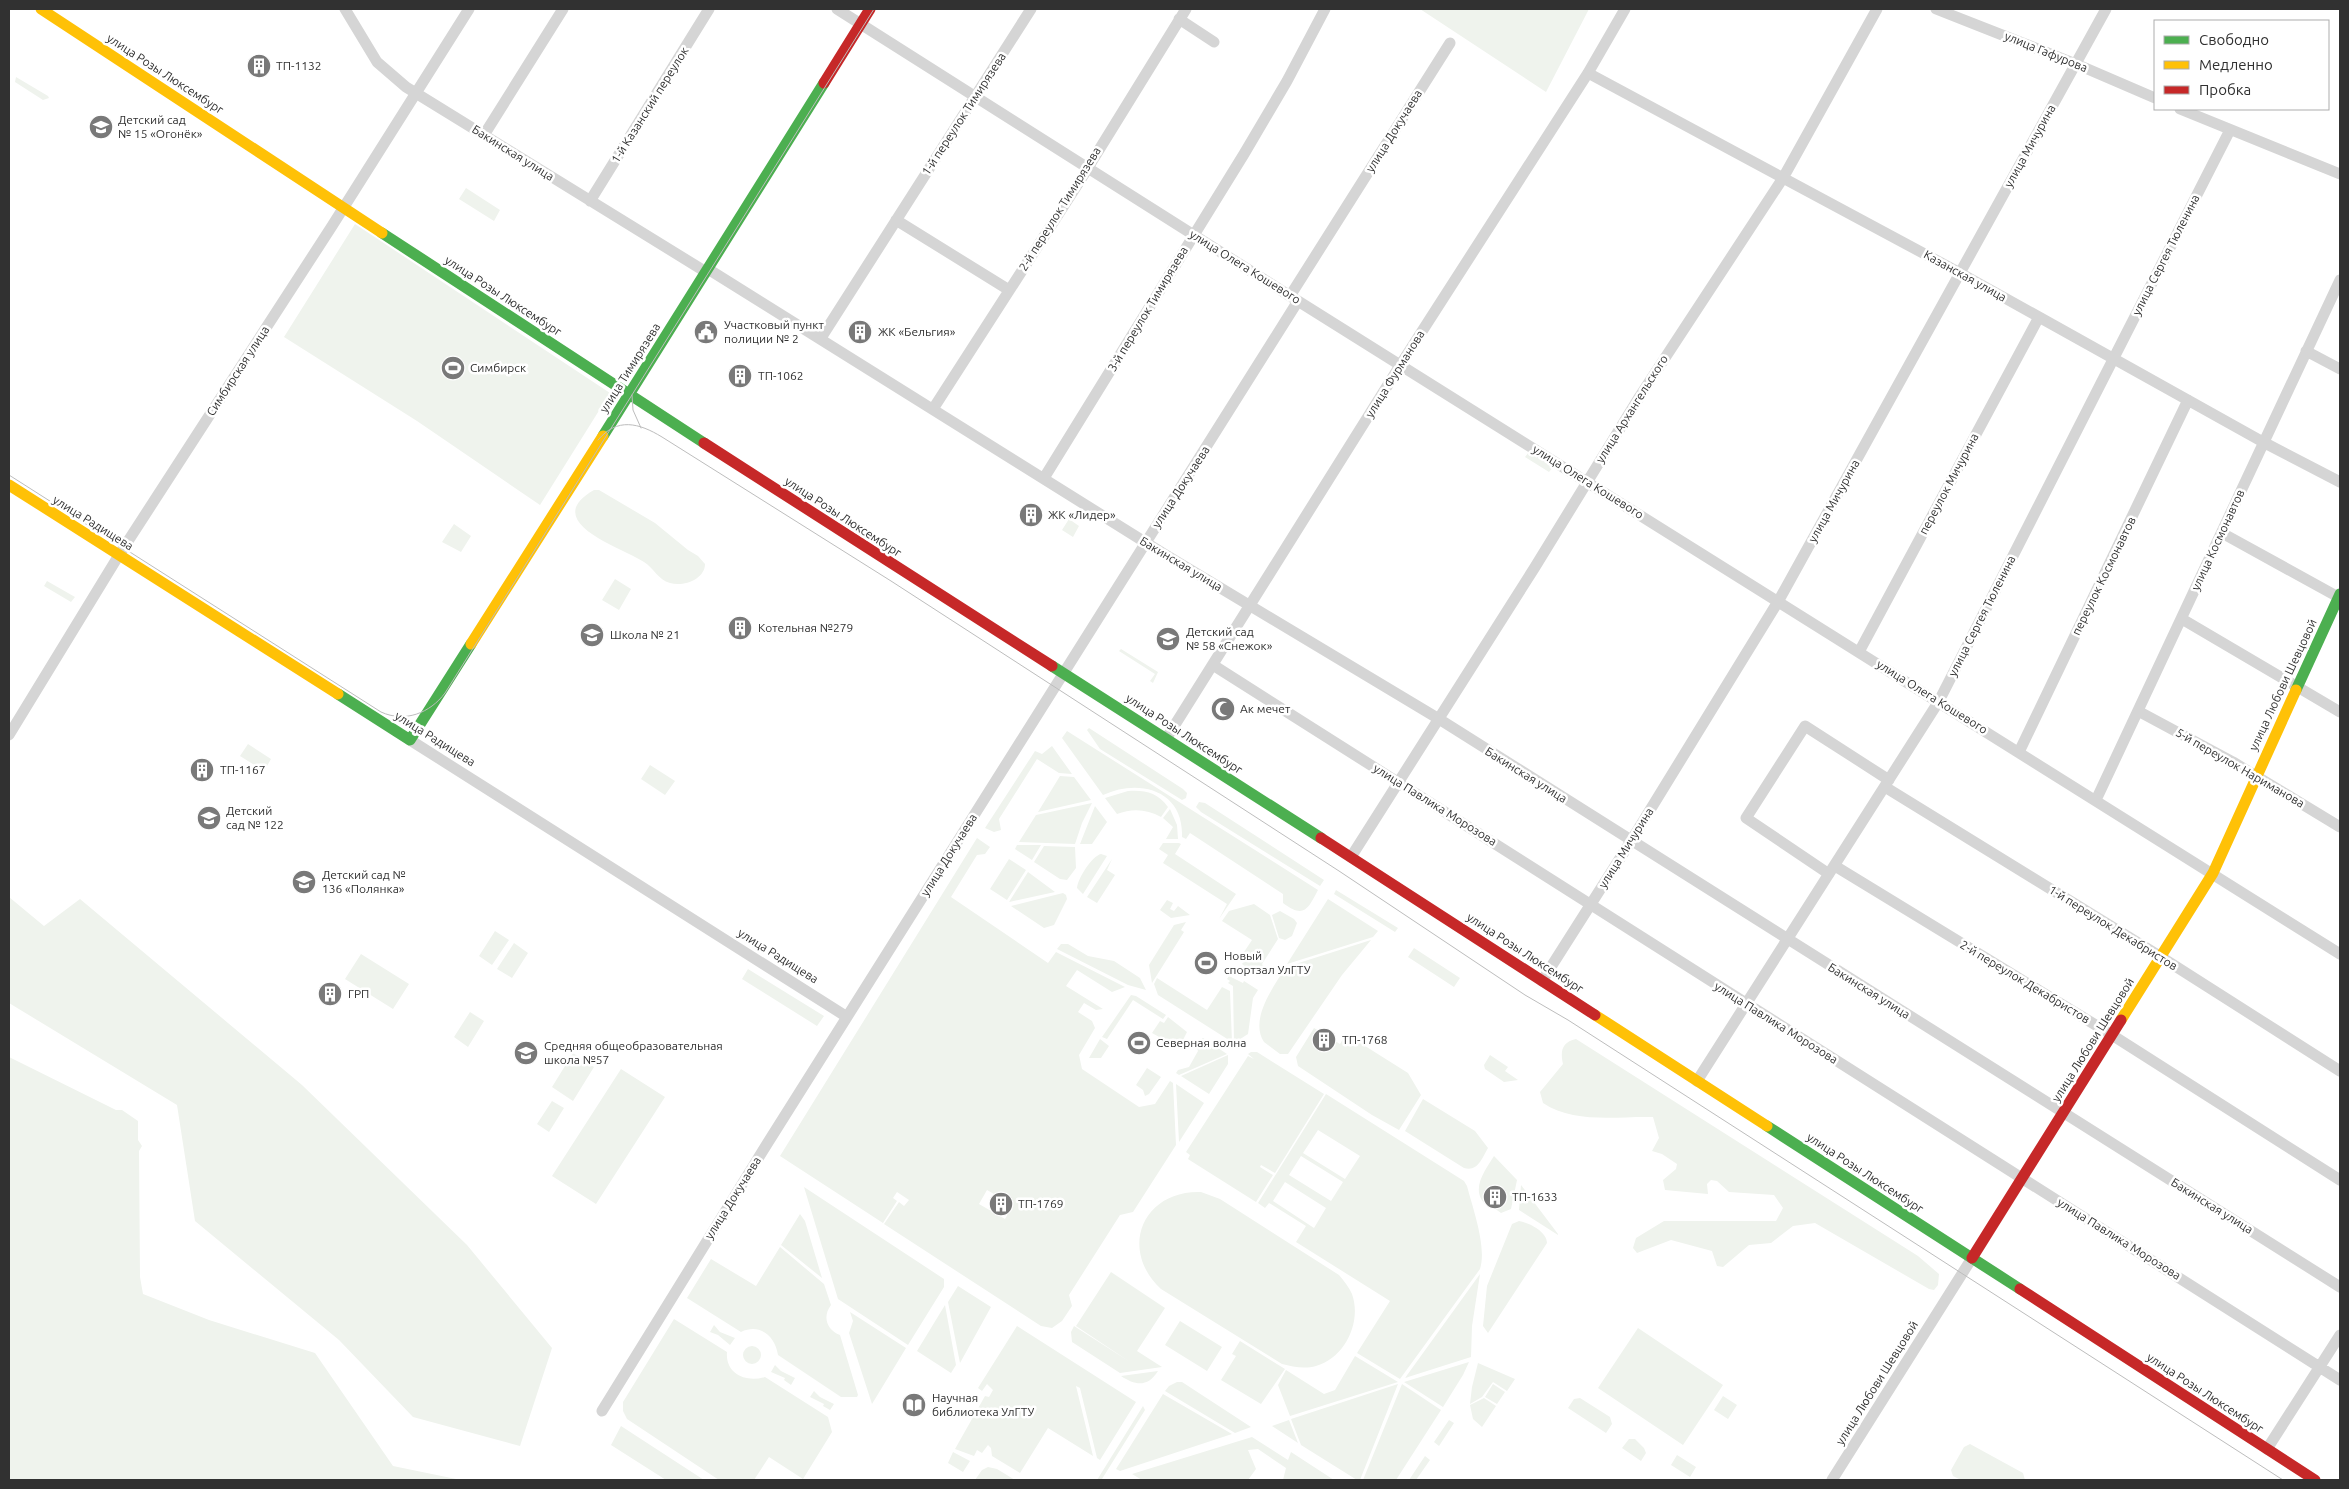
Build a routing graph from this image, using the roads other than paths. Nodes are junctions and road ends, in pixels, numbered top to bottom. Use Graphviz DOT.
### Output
graph roads {
  1 [pos="41,9"];
  2 [pos="345,9"];
  3 [pos="469,9"];
  4 [pos="563,9"];
  5 [pos="709,9"];
  6 [pos="837,9"];
  7 [pos="870,9"];
  8 [pos="1031,9"];
  9 [pos="1186,9"];
  10 [pos="1325,9"];
  11 [pos="1625,9"];
  12 [pos="1877,9"];
  13 [pos="1936,9"];
  14 [pos="2106,9"];
  15 [pos="1179,19"];
  16 [pos="861,24"];
  17 [pos="1214,42"];
  18 [pos="1450,43"];
  19 [pos="2076,64"];
  20 [pos="1588,73"];
  21 [pos="416,93"];
  22 [pos="976,95"];
  23 [pos="2154,98"];
  24 [pos="2182,110"];
  25 [pos="2230,130"];
  26 [pos="484,135"];
  27 [pos="1089,166"];
  28 [pos="2340,174"];
  29 [pos="1782,178"];
  30 [pos="590,201"];
  31 [pos="344,207"];
  32 [pos="896,220"];
  33 [pos="1194,234"];
  34 [pos="707,271"];
  35 [pos="1960,273"];
  36 [pos="2340,280"];
  37 [pos="1009,290"];
  38 [pos="1294,298"];
  39 [pos="2039,317"];
  40 [pos="821,338"];
  41 [pos="2306,351"];
  42 [pos="2113,358"];
  43 [pos="1401,364"];
  44 [pos="2340,369"];
  45 [pos="629,396"];
  46 [pos="2188,400"];
  47 [pos="932,409"];
  48 [pos="2263,442"];
  49 [pos="1044,478"];
  50 [pos="1587,482"];
  51 [pos="2340,482"];
  52 [pos="9,485"];
  53 [pos="2222,533"];
  54 [pos="1146,542"];
  55 [pos="118,555"];
  56 [pos="2340,596"];
  57 [pos="1779,600"];
  58 [pos="1250,606"];
  59 [pos="2182,619"];
  60 [pos="1859,652"];
  61 [pos="1213,665"];
  62 [pos="1064,673"];
  63 [pos="2298,687"];
  64 [pos="1939,701"];
  65 [pos="2138,711"];
  66 [pos="2340,712"];
  67 [pos="1439,719"];
  68 [pos="9,735"];
  69 [pos="1166,739"];
  70 [pos="410,740"];
  71 [pos="2020,752"];
  72 [pos="2257,776"];
  73 [pos="1400,782"];
  74 [pos="1887,783"];
  75 [pos="2096,800"];
  76 [pos="1746,818"];
  77 [pos="2340,827"];
  78 [pos="1631,841"];
  79 [pos="1350,857"];
  80 [pos="1832,870"];
  81 [pos="2213,873"];
  82 [pos="1592,903"];
  83 [pos="1787,940"];
  84 [pos="2340,954"];
  85 [pos="2161,957"];
  86 [pos="1542,981"];
  87 [pos="1746,1004"];
  88 [pos="848,1017"];
  89 [pos="2112,1035"];
  90 [pos="2340,1071"];
  91 [pos="1697,1081"];
  92 [pos="2064,1112"];
  93 [pos="2022,1178"];
  94 [pos="2340,1180"];
  95 [pos="1972,1258"];
  96 [pos="2340,1287"];
  97 [pos="2340,1335"];
  98 [pos="2320,1367"];
  99 [pos="2340,1380"];
  100 [pos="602,1411"];
  101 [pos="2267,1449"];
  102 [pos="1832,1480"];
  103 [pos="2315,1480"];
  1 -- 31 [label="main road, улица Розы Люксембург"];
  2 -- 21 [label="street, Бакинская улица"];
  3 -- 21 [label="street, Симбирская улица"];
  4 -- 26 [label="street"];
  5 -- 30 [label="street, 1-й Казанский переулок"];
  6 -- 16 [label="street, улица Олега Кошевого"];
  7 -- 16 [label="main road, улица Тимирязева"];
  8 -- 22 [label="street, 1-й переулок Тимирязева"];
  9 -- 15 [label="street, 2-й переулок Тимирязева"];
  10 -- 33 [label="street, 3-й переулок Тимирязева"];
  11 -- 20 [label="street, улица Фурманова"];
  12 -- 29 [label="street, улица Архангельского"];
  13 -- 19 [label="street, улица Гафурова"];
  14 -- 19 [label="street, улица Мичурина"];
  15 -- 17 [label="street"];
  15 -- 27 [label="street, 2-й переулок Тимирязева"];
  16 -- 22 [label="street, улица Олега Кошевого"];
  16 -- 34 [label="main road, улица Тимирязева"];
  18 -- 38 [label="street, улица Докучаева"];
  19 -- 23 [label="street, улица Гафурова"];
  19 -- 35 [label="street, улица Мичурина"];
  20 -- 29 [label="street, Казанская улица"];
  20 -- 43 [label="street, улица Фурманова"];
  21 -- 26 [label="street, Бакинская улица"];
  21 -- 31 [label="street, Симбирская улица"];
  22 -- 27 [label="street, улица Олега Кошевого"];
  22 -- 32 [label="street, 1-й переулок Тимирязева"];
  24 -- 25 [label="street"];
  25 -- 28 [label="street"];
  25 -- 42 [label="street, улица Сергея Тюленина"];
  26 -- 30 [label="street, Бакинская улица"];
  27 -- 33 [label="street, улица Олега Кошевого"];
  27 -- 37 [label="street, 2-й переулок Тимирязева"];
  29 -- 35 [label="street, Казанская улица"];
  29 -- 50 [label="street, улица Архангельского"];
  30 -- 34 [label="street, Бакинская улица"];
  31 -- 45 [label="main road, улица Розы Люксембург"];
  31 -- 55 [label="street, Симбирская улица"];
  32 -- 37 [label="street"];
  32 -- 40 [label="street, 1-й переулок Тимирязева"];
  33 -- 38 [label="street, улица Олега Кошевого"];
  33 -- 49 [label="street, 3-й переулок Тимирязева"];
  34 -- 40 [label="street, Бакинская улица"];
  34 -- 45 [label="main road, улица Тимирязева"];
  35 -- 39 [label="street, Казанская улица"];
  35 -- 57 [label="street, улица Мичурина"];
  36 -- 41 [label="street, улица Космонавтов"];
  37 -- 47 [label="street, 2-й переулок Тимирязева"];
  38 -- 43 [label="street, улица Олега Кошевого"];
  38 -- 54 [label="street, улица Докучаева"];
  39 -- 42 [label="street, Казанская улица"];
  39 -- 60 [label="street, переулок Мичурина"];
  40 -- 47 [label="street, Бакинская улица"];
  41 -- 44 [label="street"];
  41 -- 48 [label="street, улица Космонавтов"];
  42 -- 46 [label="street, Казанская улица"];
  42 -- 64 [label="street, улица Сергея Тюленина"];
  43 -- 50 [label="street, улица Олега Кошевого"];
  43 -- 58 [label="street, улица Фурманова"];
  45 -- 62 [label="main road, улица Розы Люксембург"];
  45 -- 70 [label="main road, улица Тимирязева"];
  46 -- 48 [label="street, Казанская улица"];
  46 -- 71 [label="street, переулок Космонавтов"];
  47 -- 49 [label="street, Бакинская улица"];
  48 -- 51 [label="street, Казанская улица"];
  48 -- 53 [label="street, улица Космонавтов"];
  49 -- 54 [label="street, Бакинская улица"];
  50 -- 57 [label="street, улица Олега Кошевого"];
  50 -- 67 [label="street, улица Архангельского"];
  52 -- 55 [label="main road, улица Радищева"];
  53 -- 56 [label="street"];
  53 -- 59 [label="street, улица Космонавтов"];
  54 -- 58 [label="street, Бакинская улица"];
  54 -- 62 [label="street, улица Докучаева"];
  55 -- 68 [label="street, Симбирская улица"];
  55 -- 70 [label="main road, улица Радищева"];
  56 -- 63 [label="main road, улица Любови Шевцовой"];
  57 -- 60 [label="street, улица Олега Кошевого"];
  57 -- 78 [label="street, улица Мичурина"];
  58 -- 61 [label="street, улица Фурманова"];
  58 -- 67 [label="street, Бакинская улица"];
  59 -- 63 [label="street"];
  59 -- 65 [label="street, улица Космонавтов"];
  60 -- 64 [label="street, улица Олега Кошевого"];
  61 -- 69 [label="street, улица Фурманова"];
  61 -- 73 [label="street, улица Павлика Морозова"];
  62 -- 69 [label="main road, улица Розы Люксембург"];
  62 -- 88 [label="street, улица Докучаева"];
  63 -- 66 [label="street"];
  63 -- 72 [label="main road, улица Любови Шевцовой"];
  64 -- 71 [label="street, улица Олега Кошевого"];
  64 -- 74 [label="street, улица Сергея Тюленина"];
  65 -- 72 [label="street, 5-й переулок Нариманова"];
  65 -- 75 [label="street, улица Космонавтов"];
  67 -- 73 [label="street, улица Архангельского"];
  67 -- 78 [label="street, Бакинская улица"];
  69 -- 79 [label="main road, улица Розы Люксембург"];
  70 -- 88 [label="street, улица Радищева"];
  71 -- 75 [label="street, улица Олега Кошевого"];
  72 -- 77 [label="street, 5-й переулок Нариманова"];
  72 -- 81 [label="main road, улица Любови Шевцовой"];
  73 -- 79 [label="street, улица Архангельского"];
  73 -- 82 [label="street, улица Павлика Морозова"];
  74 -- 76 [label="street, 1-й переулок Декабристов"];
  74 -- 80 [label="street, улица Сергея Тюленина"];
  74 -- 85 [label="street, 1-й переулок Декабристов"];
  75 -- 81 [label="street, улица Олега Кошевого"];
  76 -- 80 [label="street, 2-й переулок Декабристов"];
  78 -- 82 [label="street, улица Мичурина"];
  78 -- 83 [label="street, Бакинская улица"];
  79 -- 86 [label="main road, улица Розы Люксембург"];
  80 -- 83 [label="street, улица Сергея Тюленина"];
  80 -- 89 [label="street, 2-й переулок Декабристов"];
  81 -- 84 [label="street, улица Олега Кошевого"];
  81 -- 85 [label="main road, улица Любови Шевцовой"];
  82 -- 86 [label="street, улица Мичурина"];
  82 -- 87 [label="street, улица Павлика Морозова"];
  83 -- 87 [label="street, улица Сергея Тюленина"];
  83 -- 92 [label="street, Бакинская улица"];
  85 -- 89 [label="main road, улица Любови Шевцовой"];
  85 -- 90 [label="street, 1-й переулок Декабристов"];
  86 -- 91 [label="main road, улица Розы Люксембург"];
  87 -- 91 [label="street, улица Сергея Тюленина"];
  87 -- 93 [label="street, улица Павлика Морозова"];
  88 -- 100 [label="street, улица Докучаева"];
  89 -- 92 [label="main road, улица Любови Шевцовой"];
  89 -- 94 [label="street, 2-й переулок Декабристов"];
  91 -- 95 [label="main road, улица Розы Люксембург"];
  92 -- 93 [label="main road, улица Любови Шевцовой"];
  92 -- 96 [label="street, Бакинская улица"];
  93 -- 95 [label="main road, улица Любови Шевцовой"];
  93 -- 98 [label="street, улица Павлика Морозова"];
  95 -- 101 [label="main road, улица Розы Люксембург"];
  95 -- 102 [label="street, улица Любови Шевцовой"];
  97 -- 98 [label="street"];
  98 -- 99 [label="street, улица Павлика Морозова"];
  98 -- 101 [label="street"];
  101 -- 103 [label="main road, улица Розы Люксембург"];
}
